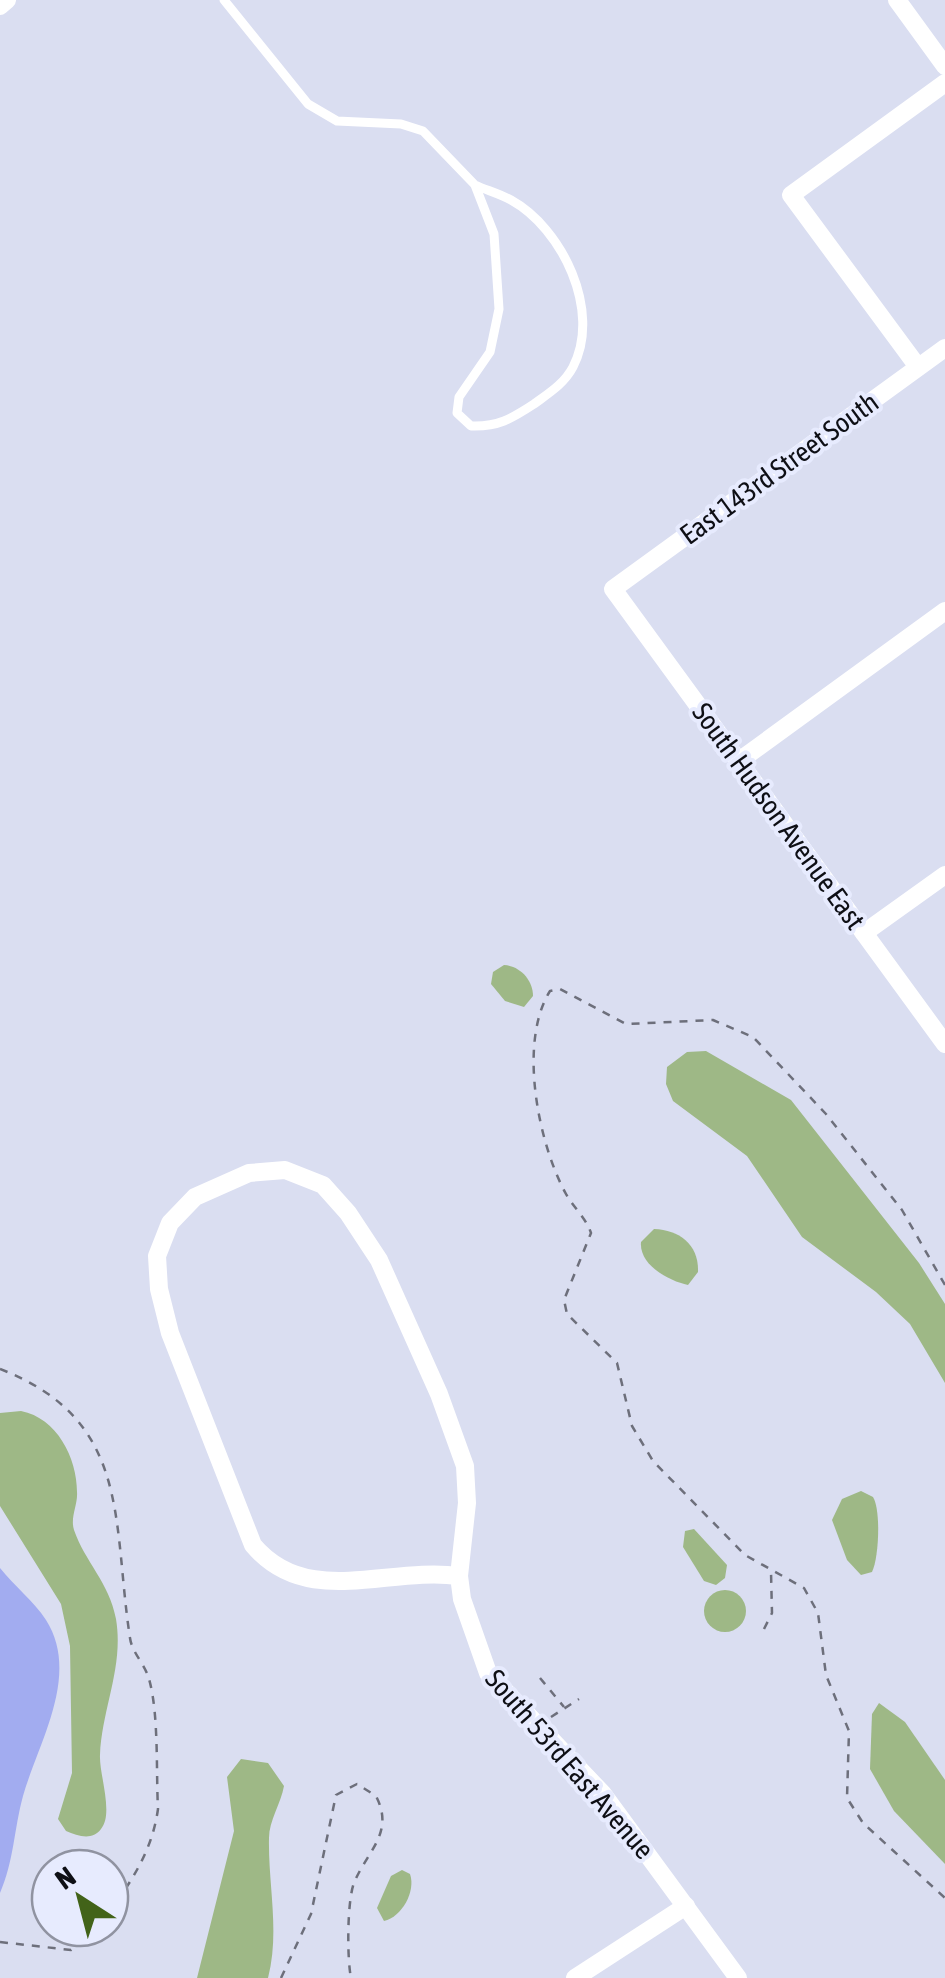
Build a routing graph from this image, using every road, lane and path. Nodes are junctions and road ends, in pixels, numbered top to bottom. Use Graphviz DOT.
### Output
graph roads {
  1 [pos="8,0"];
  2 [pos="224,0"];
  3 [pos="897,0"];
  4 [pos="0,6"];
  5 [pos="945,66"];
  6 [pos="945,83"];
  7 [pos="475,185"];
  8 [pos="945,348"];
  9 [pos="918,367"];
  10 [pos="613,589"];
  11 [pos="945,611"];
  12 [pos="739,761"];
  13 [pos="945,875"];
  14 [pos="864,933"];
  15 [pos="945,1044"];
  16 [pos="945,1285"];
  17 [pos="0,1370"];
  18 [pos="772,1570"];
  19 [pos="459,1576"];
  20 [pos="764,1629"];
  21 [pos="540,1678"];
  22 [pos="579,1699"];
  23 [pos="564,1708"];
  24 [pos="538,1728"];
  25 [pos="130,1882"];
  26 [pos="945,1898"];
  27 [pos="686,1906"];
  28 [pos="0,1942"];
  29 [pos="30,1945"];
  30 [pos="281,1978"];
  31 [pos="351,1978"];
  32 [pos="575,1978"];
  33 [pos="738,1978"];
  1 -- 4 [label="street"];
  2 -- 7 [label="lane"];
  3 -- 5 [label="street"];
  6 -- 9 [label="street"];
  7 -- 7 [label="lane"];
  8 -- 9 [label="street, East 143rd Street South"];
  9 -- 10 [label="street, East 143rd Street South"];
  10 -- 12 [label="street, South Hudson Avenue East"];
  11 -- 12 [label="street"];
  12 -- 14 [label="street, South Hudson Avenue East"];
  13 -- 14 [label="street"];
  14 -- 15 [label="street, South Hudson Avenue East"];
  16 -- 18 [label="path"];
  17 -- 25 [label="path"];
  18 -- 20 [label="path"];
  18 -- 26 [label="path"];
  19 -- 19 [label="street, South 53rd East Avenue"];
  19 -- 24 [label="street, South 53rd East Avenue"];
  21 -- 23 [label="path"];
  22 -- 23 [label="path"];
  23 -- 24 [label="path"];
  24 -- 27 [label="street, South 53rd East Avenue"];
  27 -- 32 [label="street"];
  27 -- 33 [label="street, South 53rd East Avenue"];
  28 -- 29 [label="path"];
  30 -- 31 [label="path"];
}
